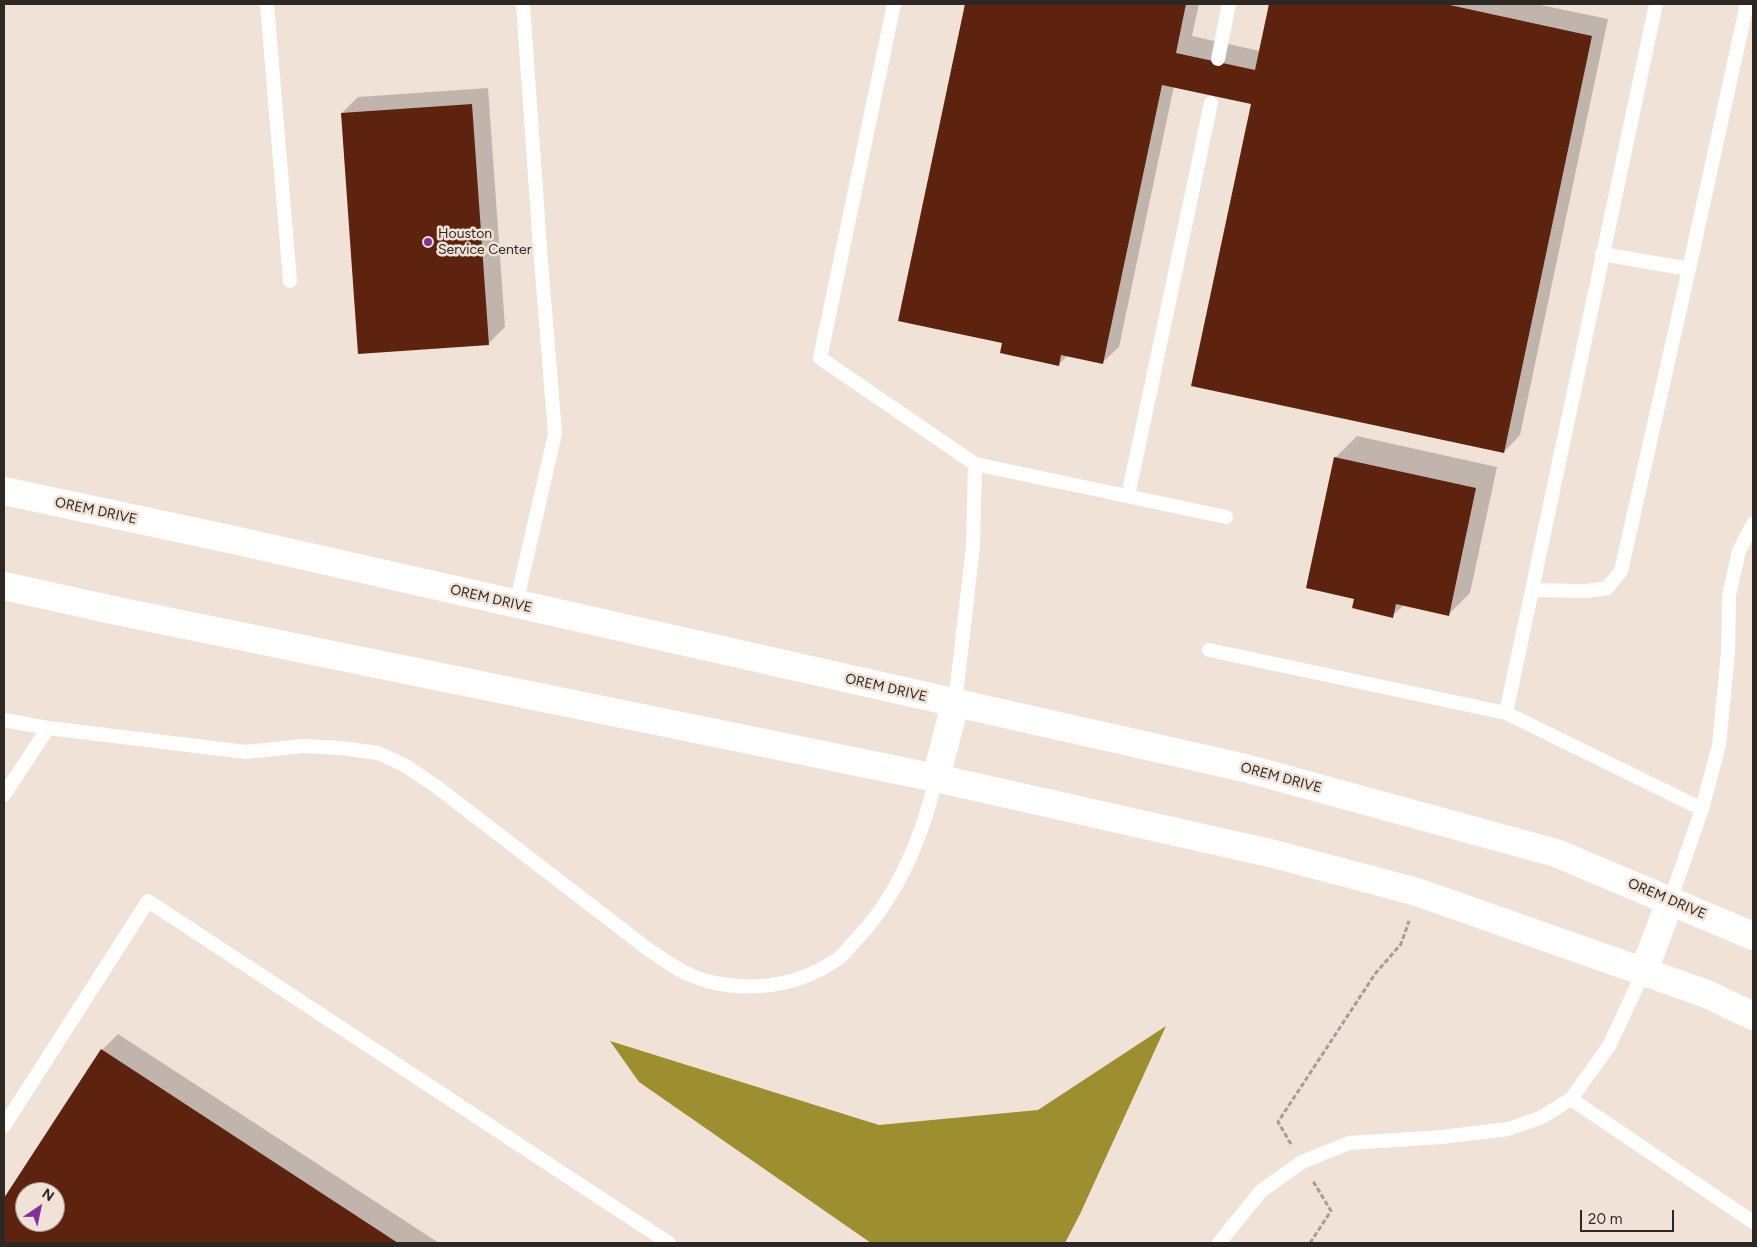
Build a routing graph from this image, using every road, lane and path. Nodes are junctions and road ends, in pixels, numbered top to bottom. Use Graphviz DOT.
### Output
graph roads {
  1 [pos="267,4"];
  2 [pos="523,4"];
  3 [pos="894,4"];
  4 [pos="1228,4"];
  5 [pos="1656,4"];
  6 [pos="1747,4"];
  7 [pos="1218,59"];
  8 [pos="1211,103"];
  9 [pos="1602,254"];
  10 [pos="1689,269"];
  11 [pos="290,281"];
  12 [pos="975,464"];
  13 [pos="4,480"];
  14 [pos="4,491"];
  15 [pos="1128,496"];
  16 [pos="48,500"];
  17 [pos="1226,517"];
  18 [pos="1753,524"];
  19 [pos="4,586"];
  20 [pos="1532,590"];
  21 [pos="516,604"];
  22 [pos="4,606"];
  23 [pos="122,612"];
  24 [pos="1209,650"];
  25 [pos="955,704"];
  26 [pos="1506,714"];
  27 [pos="4,720"];
  28 [pos="48,728"];
  29 [pos="936,778"];
  30 [pos="4,795"];
  31 [pos="1702,809"];
  32 [pos="1417,892"];
  33 [pos="1670,901"];
  34 [pos="1753,936"];
  35 [pos="1644,971"];
  36 [pos="1753,1016"];
  37 [pos="1571,1099"];
  38 [pos="4,1126"];
  39 [pos="1302,1162"];
  40 [pos="1753,1222"];
  41 [pos="669,1243"];
  42 [pos="1219,1243"];
  43 [pos="1310,1243"];
  1 -- 11 [label="lane"];
  2 -- 21 [label="lane"];
  3 -- 12 [label="lane"];
  4 -- 7 [label="lane"];
  5 -- 9 [label="lane"];
  6 -- 10 [label="lane"];
  8 -- 15 [label="lane"];
  9 -- 10 [label="lane"];
  9 -- 20 [label="lane"];
  10 -- 20 [label="lane"];
  12 -- 15 [label="lane"];
  12 -- 25 [label="lane"];
  13 -- 16 [label="main road"];
  14 -- 16 [label="main road, OREM DRIVE"];
  15 -- 17 [label="lane"];
  16 -- 21 [label="main road, OREM DRIVE"];
  18 -- 31 [label="lane"];
  19 -- 23 [label="main road"];
  20 -- 26 [label="lane"];
  21 -- 25 [label="main road, OREM DRIVE"];
  22 -- 23 [label="main road"];
  23 -- 29 [label="main road"];
  24 -- 26 [label="lane"];
  25 -- 29 [label="main road"];
  25 -- 33 [label="main road, OREM DRIVE"];
  26 -- 31 [label="lane"];
  27 -- 28 [label="lane"];
  28 -- 29 [label="lane"];
  28 -- 30 [label="lane"];
  29 -- 32 [label="main road"];
  31 -- 33 [label="lane"];
  32 -- 35 [label="main road"];
  32 -- 39 [label="path"];
  33 -- 34 [label="main road, OREM DRIVE"];
  33 -- 35 [label="main road"];
  35 -- 36 [label="main road"];
  35 -- 37 [label="lane"];
  37 -- 39 [label="lane"];
  37 -- 40 [label="lane"];
  38 -- 41 [label="lane"];
  39 -- 42 [label="lane"];
  39 -- 43 [label="path"];
}
